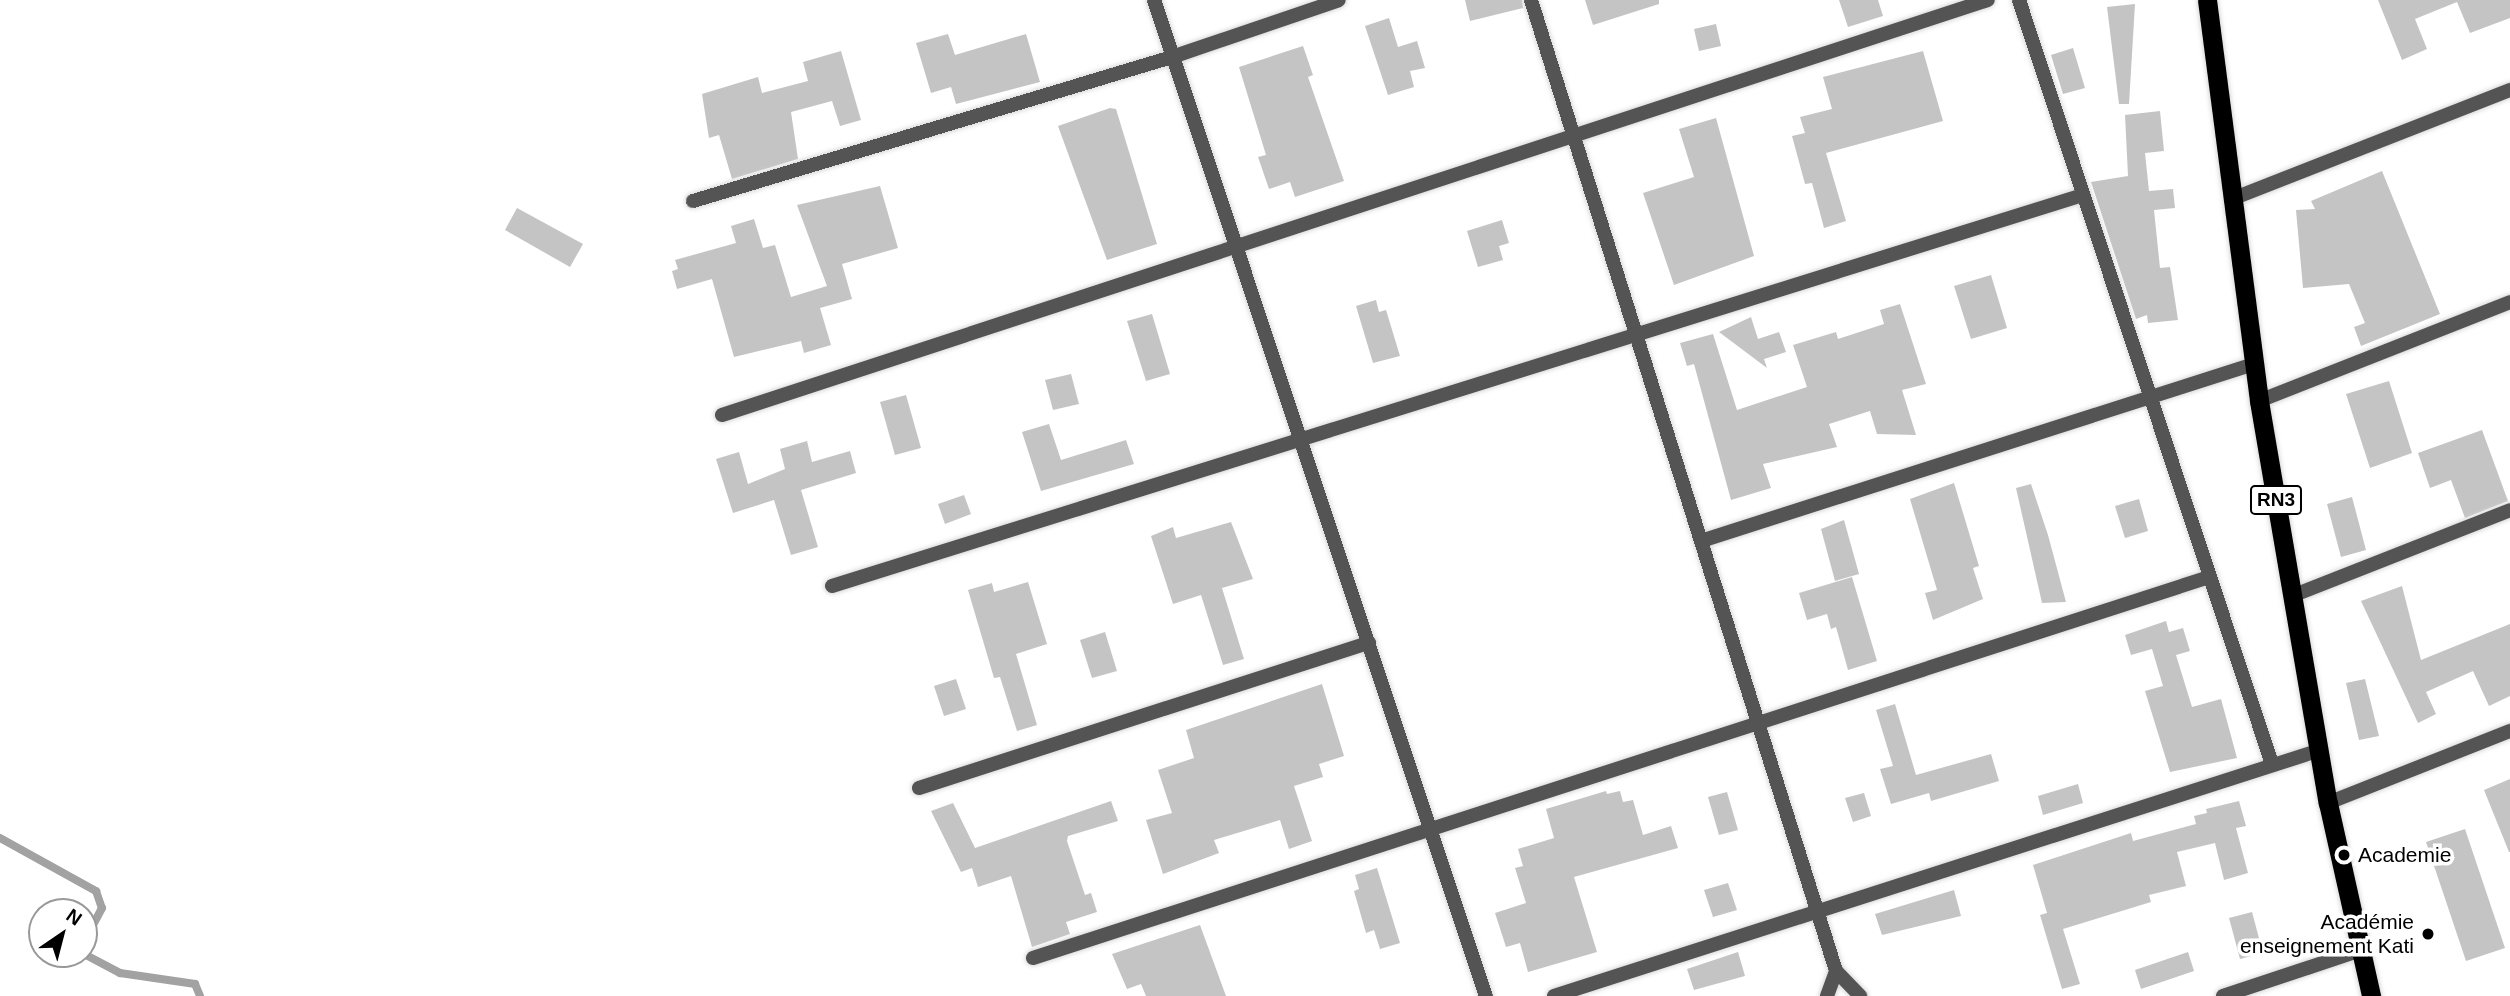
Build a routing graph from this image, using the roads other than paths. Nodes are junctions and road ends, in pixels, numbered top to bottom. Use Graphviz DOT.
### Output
graph roads {
  1 [pos="1154,0"];
  2 [pos="1339,0"];
  3 [pos="1531,0"];
  4 [pos="1988,0"];
  5 [pos="2019,0"];
  6 [pos="2207,0"];
  7 [pos="1172,57"];
  8 [pos="2510,90"];
  9 [pos="1574,136"];
  10 [pos="2083,195"];
  11 [pos="2232,199"];
  12 [pos="693,201"];
  13 [pos="1235,247"];
  14 [pos="2510,302"];
  15 [pos="1636,334"];
  16 [pos="2254,364"];
  17 [pos="2150,398"];
  18 [pos="2259,401"];
  19 [pos="722,415"];
  20 [pos="1300,439"];
  21 [pos="2510,510"];
  22 [pos="1701,541"];
  23 [pos="2209,577"];
  24 [pos="832,586"];
  25 [pos="2292,596"];
  26 [pos="1368,643"];
  27 [pos="1758,723"];
  28 [pos="2510,731"];
  29 [pos="2319,750"];
  30 [pos="2272,764"];
  31 [pos="919,788"];
  32 [pos="2328,803"];
  33 [pos="1431,829"];
  34 [pos="1817,911"];
  35 [pos="2361,950"];
  36 [pos="1033,958"];
  37 [pos="1836,971"];
  38 [pos="1486,996"];
  39 [pos="1554,996"];
  40 [pos="1827,996"];
  41 [pos="1860,996"];
  42 [pos="2223,996"];
  43 [pos="2371,996"];
  1 -- 7 [label="street"];
  2 -- 7 [label="street"];
  3 -- 9 [label="street"];
  4 -- 9 [label="street"];
  5 -- 10 [label="street"];
  6 -- 11 [label="highway, RN3"];
  7 -- 12 [label="street"];
  7 -- 13 [label="street"];
  8 -- 11 [label="street"];
  9 -- 13 [label="street"];
  9 -- 15 [label="street"];
  10 -- 15 [label="street"];
  10 -- 17 [label="street"];
  11 -- 16 [label="highway, RN3"];
  13 -- 19 [label="street"];
  13 -- 20 [label="street"];
  14 -- 18 [label="street"];
  15 -- 20 [label="street"];
  15 -- 22 [label="street"];
  16 -- 17 [label="street"];
  16 -- 18 [label="highway, RN3"];
  17 -- 22 [label="street"];
  17 -- 23 [label="street"];
  18 -- 25 [label="highway, RN3"];
  20 -- 24 [label="street"];
  20 -- 26 [label="street"];
  21 -- 25 [label="street"];
  22 -- 27 [label="street"];
  23 -- 27 [label="street"];
  23 -- 30 [label="street"];
  25 -- 29 [label="highway, RN3"];
  26 -- 31 [label="street"];
  26 -- 33 [label="street"];
  27 -- 33 [label="street"];
  27 -- 34 [label="street"];
  28 -- 32 [label="street"];
  29 -- 30 [label="street"];
  29 -- 32 [label="highway, RN3"];
  30 -- 34 [label="street"];
  32 -- 35 [label="highway, RN3"];
  33 -- 36 [label="street"];
  33 -- 38 [label="street"];
  34 -- 37 [label="street"];
  34 -- 39 [label="street"];
  35 -- 42 [label="street"];
  35 -- 43 [label="highway, RN3"];
  37 -- 40 [label="street"];
  37 -- 41 [label="street"];
}
